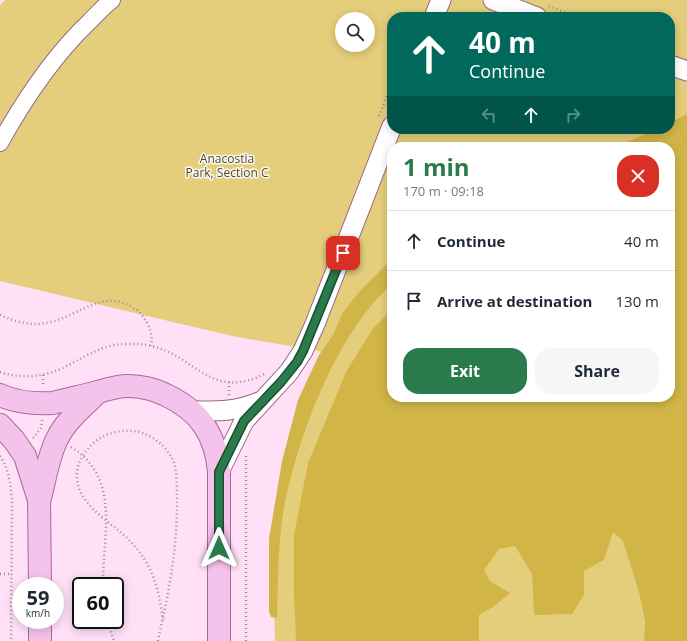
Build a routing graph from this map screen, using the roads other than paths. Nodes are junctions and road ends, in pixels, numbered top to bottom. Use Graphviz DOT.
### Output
graph roads {
  1 [pos="112,0"];
  2 [pos="441,0"];
  3 [pos="493,0"];
  4 [pos="543,11"];
  5 [pos="436,12"];
  6 [pos="675,67"];
  7 [pos="687,71"];
  8 [pos="385,123"];
  9 [pos="0,143"];
  10 [pos="98,392"];
  11 [pos="0,395"];
  12 [pos="262,401"];
  13 [pos="192,411"];
  14 [pos="0,425"];
  15 [pos="219,472"];
  16 [pos="40,500"];
  17 [pos="40,577"];
  18 [pos="40,629"];
  19 [pos="40,641"];
  20 [pos="219,641"];
  1 -- 9 [label="street"];
  2 -- 5 [label="street"];
  3 -- 4 [label="street"];
  6 -- 7 [label="street"];
  8 -- 12 [label="street"];
  10 -- 11 [label="main road"];
  10 -- 13 [label="main road"];
  10 -- 16 [label="main road"];
  12 -- 13 [label="street"];
  12 -- 15 [label="street"];
  13 -- 15 [label="main road"];
  14 -- 16 [label="main road"];
  15 -- 20 [label="main road"];
  16 -- 17 [label="main road"];
  18 -- 19 [label="main road"];
}
